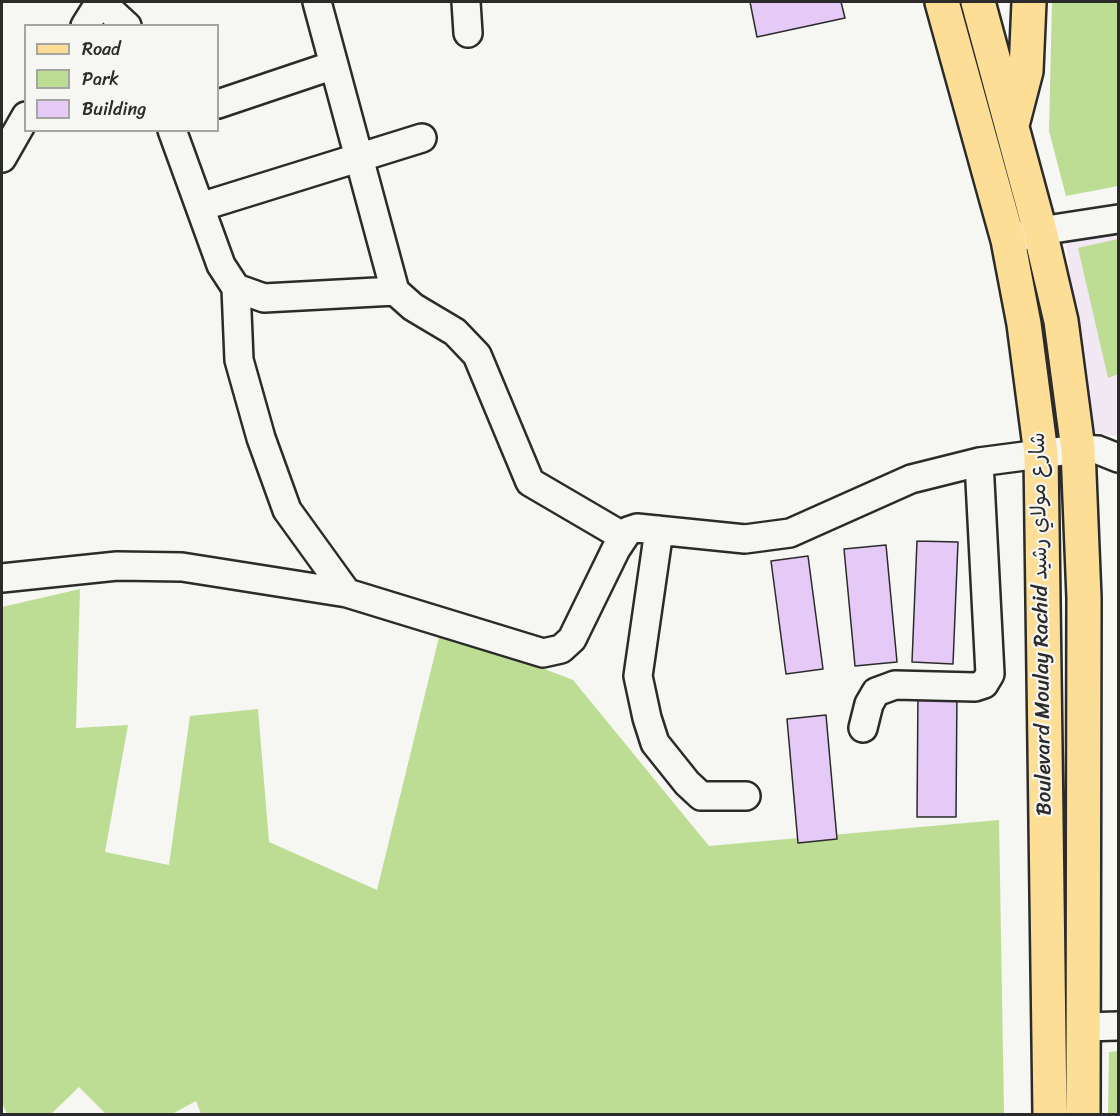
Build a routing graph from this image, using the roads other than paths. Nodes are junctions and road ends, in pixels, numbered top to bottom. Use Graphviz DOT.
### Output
graph roads {
  1 [pos="101,2"];
  2 [pos="317,2"];
  3 [pos="466,2"];
  4 [pos="942,2"];
  5 [pos="978,2"];
  6 [pos="1029,2"];
  7 [pos="86,24"];
  8 [pos="125,24"];
  9 [pos="468,33"];
  10 [pos="334,65"];
  11 [pos="219,104"];
  12 [pos="24,120"];
  13 [pos="1012,127"];
  14 [pos="173,132"];
  15 [pos="422,138"];
  16 [pos="359,156"];
  17 [pos="2,158"];
  18 [pos="200,207"];
  19 [pos="1119,219"];
  20 [pos="1040,231"];
  21 [pos="1008,240"];
  22 [pos="236,288"];
  23 [pos="395,291"];
  24 [pos="1078,449"];
  25 [pos="1041,454"];
  26 [pos="1119,458"];
  27 [pos="979,462"];
  28 [pos="659,530"];
  29 [pos="624,537"];
  30 [pos="2,578"];
  31 [pos="347,593"];
  32 [pos="863,728"];
  33 [pos="746,796"];
  34 [pos="1119,1026"];
  35 [pos="1084,1027"];
  36 [pos="1050,1114"];
  37 [pos="1083,1114"];
  1 -- 7 [label="street"];
  1 -- 8 [label="street"];
  2 -- 10 [label="street"];
  3 -- 9 [label="street"];
  4 -- 21 [label="main road, Boulevard Moulay Rachid شارع مولاي رشيد"];
  5 -- 13 [label="main road, Boulevard Moulay Rachid شارع مولاي رشيد"];
  6 -- 13 [label="main road"];
  10 -- 11 [label="street"];
  10 -- 16 [label="street"];
  12 -- 17 [label="street"];
  13 -- 20 [label="main road, Boulevard Moulay Rachid شارع مولاي رشيد"];
  14 -- 18 [label="street"];
  15 -- 16 [label="street"];
  16 -- 18 [label="street"];
  16 -- 23 [label="street"];
  18 -- 22 [label="street"];
  19 -- 20 [label="street"];
  20 -- 21 [label="street"];
  20 -- 24 [label="main road, Boulevard Moulay Rachid شارع مولاي رشيد"];
  21 -- 25 [label="main road, Boulevard Moulay Rachid شارع مولاي رشيد"];
  22 -- 23 [label="street"];
  22 -- 31 [label="street"];
  23 -- 29 [label="street"];
  24 -- 25 [label="street"];
  24 -- 26 [label="street"];
  24 -- 35 [label="main road, Boulevard Moulay Rachid شارع مولاي رشيد"];
  25 -- 27 [label="street"];
  25 -- 36 [label="main road, Boulevard Moulay Rachid شارع مولاي رشيد"];
  27 -- 28 [label="street"];
  27 -- 32 [label="street"];
  28 -- 29 [label="street"];
  28 -- 33 [label="street"];
  29 -- 31 [label="street"];
  30 -- 31 [label="street"];
  34 -- 35 [label="street"];
  35 -- 37 [label="main road, Boulevard Moulay Rachid شارع مولاي رشيد"];
}
